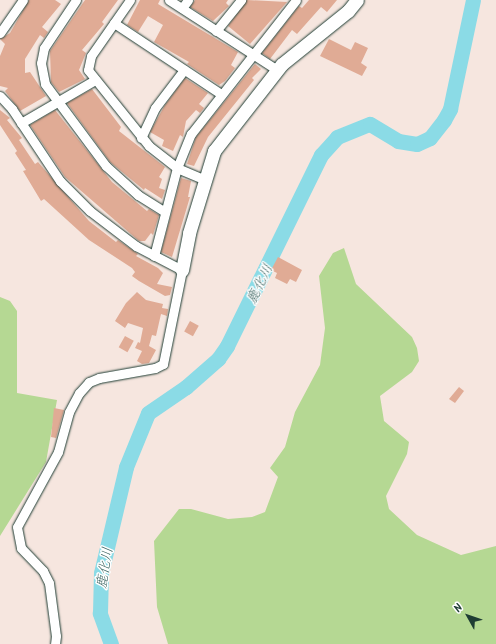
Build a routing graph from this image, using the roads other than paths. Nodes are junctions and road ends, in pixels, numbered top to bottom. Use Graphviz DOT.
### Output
graph roads {
  1 [pos="23,0"];
  2 [pos="76,0"];
  3 [pos="130,0"];
  4 [pos="169,0"];
  5 [pos="188,0"];
  6 [pos="241,0"];
  7 [pos="296,0"];
  8 [pos="357,0"];
  9 [pos="182,8"];
  10 [pos="114,23"];
  11 [pos="216,31"];
  12 [pos="0,33"];
  13 [pos="252,54"];
  14 [pos="184,70"];
  15 [pos="277,70"];
  16 [pos="95,80"];
  17 [pos="221,94"];
  18 [pos="0,96"];
  19 [pos="57,102"];
  20 [pos="21,123"];
  21 [pos="141,138"];
  22 [pos="177,168"];
  23 [pos="205,180"];
  24 [pos="165,212"];
  25 [pos="154,256"];
  26 [pos="182,270"];
  27 [pos="54,644"];
  1 -- 12 [label="street"];
  2 -- 19 [label="street"];
  3 -- 10 [label="street"];
  4 -- 9 [label="street"];
  5 -- 9 [label="street"];
  6 -- 11 [label="street"];
  7 -- 13 [label="street"];
  8 -- 15 [label="street"];
  9 -- 11 [label="street"];
  10 -- 14 [label="street"];
  10 -- 16 [label="street"];
  11 -- 13 [label="street"];
  13 -- 15 [label="street"];
  13 -- 17 [label="street"];
  14 -- 17 [label="street"];
  14 -- 21 [label="street"];
  15 -- 23 [label="street"];
  16 -- 19 [label="street"];
  16 -- 21 [label="street"];
  17 -- 22 [label="street"];
  18 -- 20 [label="street"];
  19 -- 20 [label="street"];
  19 -- 24 [label="street"];
  20 -- 25 [label="street"];
  21 -- 22 [label="street"];
  22 -- 23 [label="street"];
  22 -- 24 [label="street"];
  23 -- 26 [label="street"];
  24 -- 25 [label="street"];
  25 -- 26 [label="street"];
  26 -- 27 [label="street"];
}
